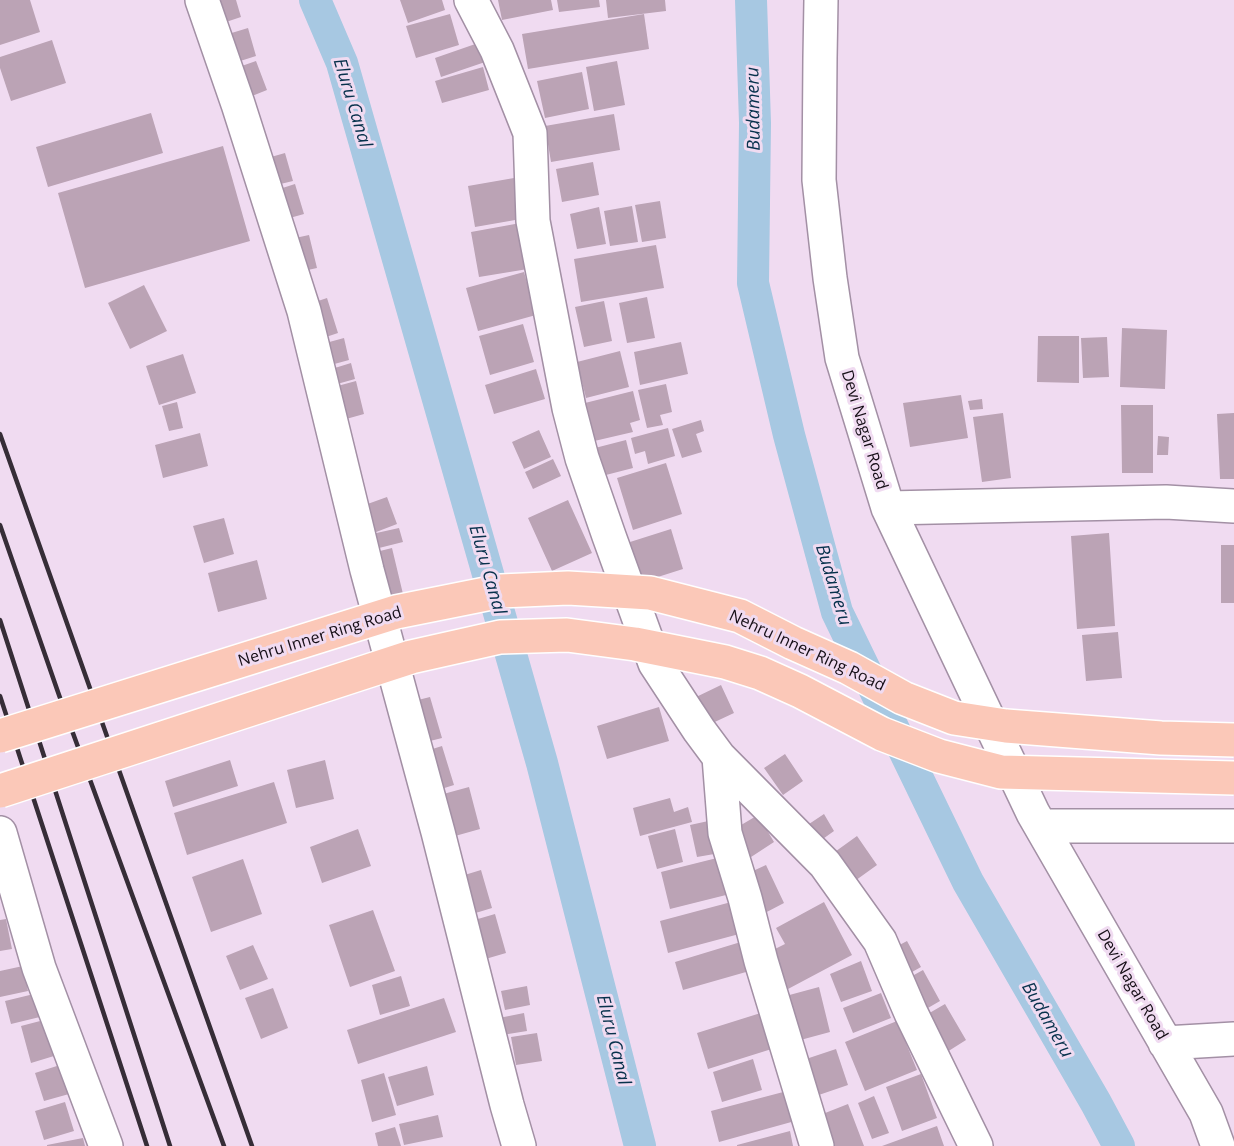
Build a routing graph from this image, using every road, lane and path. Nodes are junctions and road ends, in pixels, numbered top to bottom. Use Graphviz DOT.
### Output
graph roads {
  1 [pos="202,0"];
  2 [pos="471,0"];
  3 [pos="821,0"];
  4 [pos="1234,506"];
  5 [pos="888,508"];
  6 [pos="0,736"];
  7 [pos="1234,740"];
  8 [pos="719,757"];
  9 [pos="1234,778"];
  10 [pos="0,791"];
  11 [pos="1041,826"];
  12 [pos="1234,826"];
  13 [pos="0,833"];
  14 [pos="1234,1039"];
  15 [pos="1165,1042"];
  16 [pos="106,1146"];
  17 [pos="519,1146"];
  18 [pos="817,1146"];
  19 [pos="976,1146"];
  20 [pos="1218,1146"];
  1 -- 17 [label="street"];
  2 -- 8 [label="street"];
  3 -- 5 [label="street, Devi Nagar Road"];
  4 -- 5 [label="street"];
  5 -- 11 [label="street, Devi Nagar Road"];
  6 -- 7 [label="main road, Nehru Inner Ring Road, bridge"];
  8 -- 18 [label="street"];
  8 -- 19 [label="street"];
  9 -- 10 [label="main road, bridge"];
  11 -- 12 [label="street"];
  11 -- 15 [label="street, Devi Nagar Road"];
  13 -- 16 [label="street"];
  14 -- 15 [label="street"];
  15 -- 20 [label="street, Devi Nagar Road"];
}
